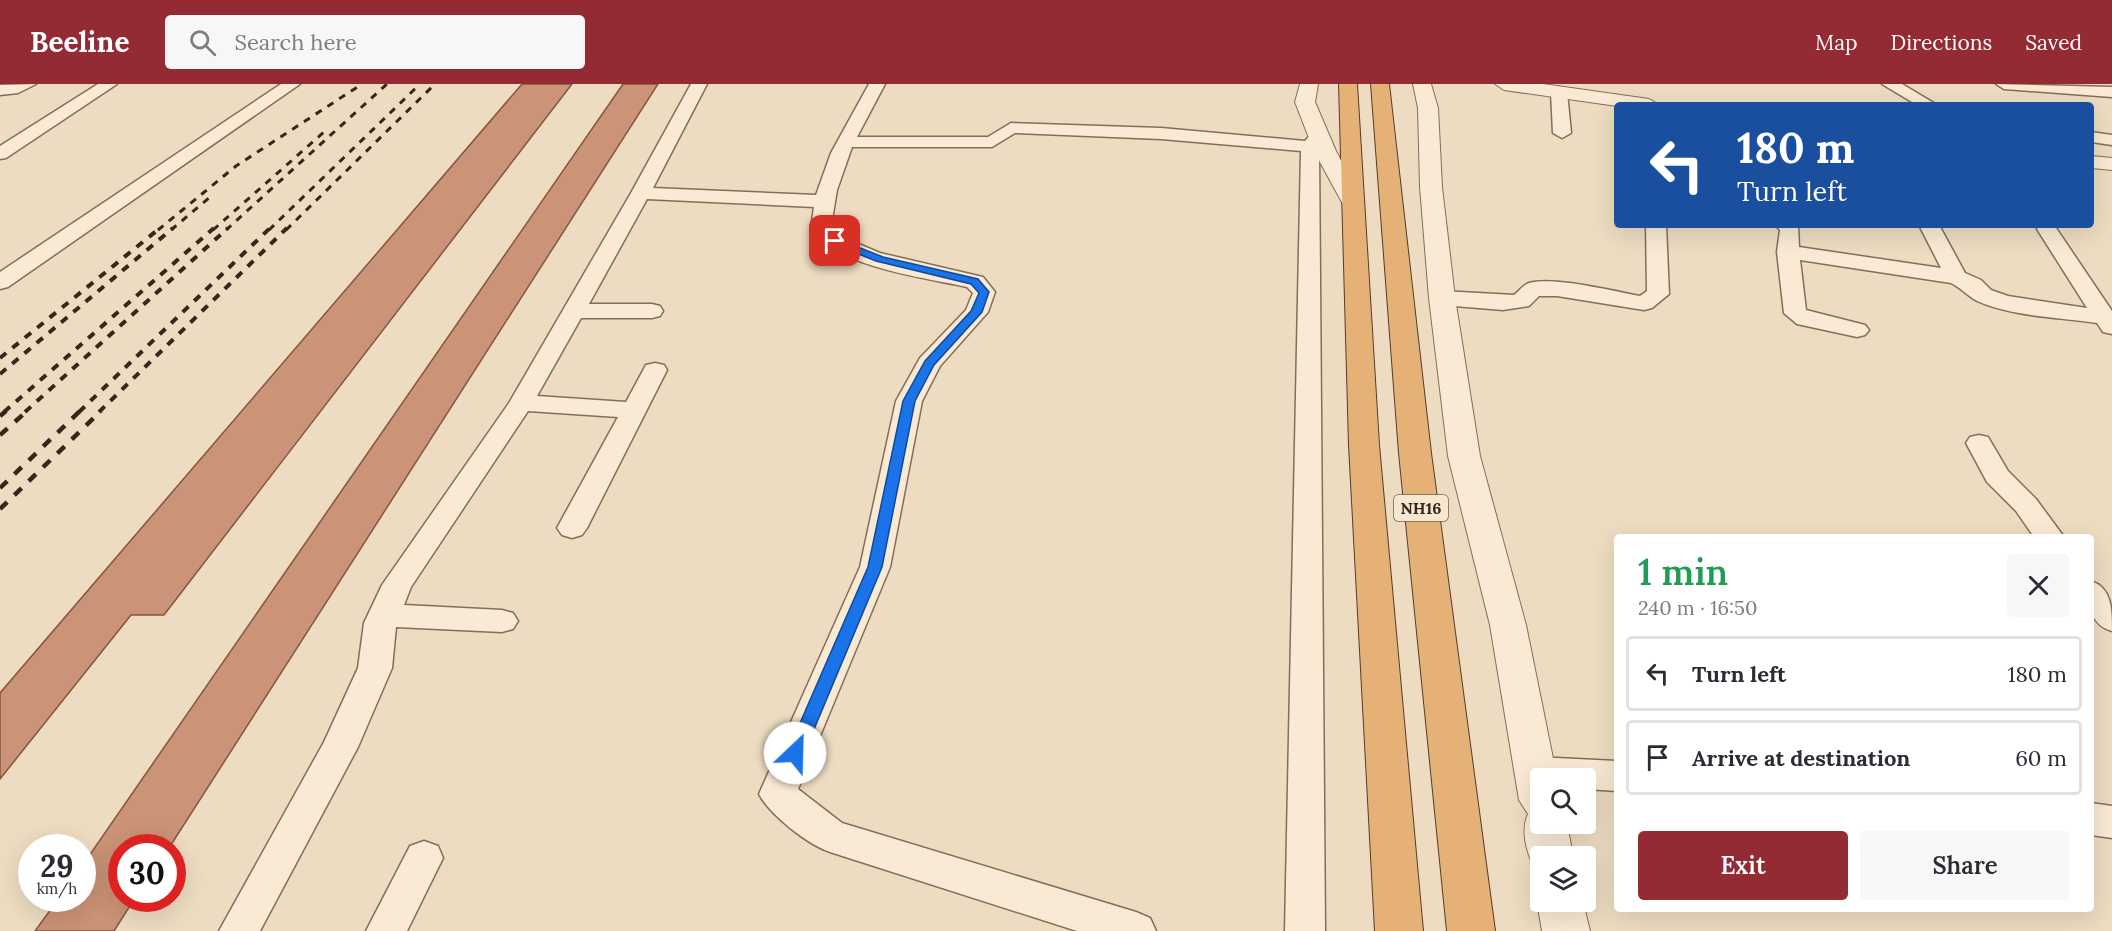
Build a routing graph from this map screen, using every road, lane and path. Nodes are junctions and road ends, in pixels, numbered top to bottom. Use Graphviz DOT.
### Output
graph roads {
  1 [pos="28,84"];
  2 [pos="109,84"];
  3 [pos="292,84"];
  4 [pos="699,84"];
  5 [pos="878,84"];
  6 [pos="1309,84"];
  7 [pos="1348,84"];
  8 [pos="1380,84"];
  9 [pos="1422,84"];
  10 [pos="1504,84"];
  11 [pos="1890,84"];
  12 [pos="2004,84"];
  13 [pos="0,90"];
  14 [pos="1559,92"];
  15 [pos="2112,92"];
  16 [pos="1628,102"];
  17 [pos="1923,102"];
  18 [pos="1562,133"];
  19 [pos="2094,137"];
  20 [pos="2112,140"];
  21 [pos="847,142"];
  22 [pos="1315,142"];
  23 [pos="0,154"];
  24 [pos="2094,162"];
  25 [pos="2112,164"];
  26 [pos="642,193"];
  27 [pos="822,201"];
  28 [pos="1353,203"];
  29 [pos="1656,228"];
  30 [pos="1790,228"];
  31 [pos="1931,228"];
  32 [pos="2047,229"];
  33 [pos="1788,252"];
  34 [pos="1956,277"];
  35 [pos="0,282"];
  36 [pos="1442,298"];
  37 [pos="574,310"];
  38 [pos="652,311"];
  39 [pos="2108,323"];
  40 [pos="1857,330"];
  41 [pos="655,370"];
  42 [pos="521,403"];
  43 [pos="635,410"];
  44 [pos="1979,443"];
  45 [pos="572,528"];
  46 [pos="2047,534"];
  47 [pos="2094,596"];
  48 [pos="383,615"];
  49 [pos="2112,620"];
  50 [pos="502,621"];
  51 [pos="1535,768"];
  52 [pos="1614,776"];
  53 [pos="1596,779"];
  54 [pos="2094,819"];
  55 [pos="2112,822"];
  56 [pos="424,858"];
  57 [pos="1562,912"];
  58 [pos="239,931"];
  59 [pos="386,931"];
  60 [pos="1136,931"];
  61 [pos="1305,931"];
  62 [pos="1399,931"];
  63 [pos="1471,931"];
  64 [pos="1566,931"];
  1 -- 13 [label="street"];
  2 -- 23 [label="street"];
  3 -- 35 [label="street"];
  4 -- 26 [label="street"];
  5 -- 21 [label="street"];
  6 -- 22 [label="street"];
  7 -- 28 [label="highway, NH16"];
  8 -- 63 [label="highway, NH16"];
  9 -- 36 [label="street"];
  10 -- 14 [label="street"];
  11 -- 17 [label="street"];
  12 -- 15 [label="street"];
  14 -- 16 [label="street"];
  14 -- 18 [label="street"];
  19 -- 20 [label="street"];
  21 -- 22 [label="street"];
  21 -- 27 [label="street"];
  22 -- 28 [label="street"];
  22 -- 61 [label="street"];
  24 -- 25 [label="street"];
  26 -- 27 [label="street"];
  26 -- 37 [label="street"];
  27 -- 60 [label="street"];
  28 -- 62 [label="highway, NH16"];
  29 -- 36 [label="street"];
  30 -- 33 [label="street"];
  31 -- 34 [label="street"];
  32 -- 39 [label="street"];
  33 -- 34 [label="street"];
  33 -- 40 [label="street"];
  34 -- 39 [label="street"];
  36 -- 51 [label="street"];
  37 -- 38 [label="street"];
  37 -- 42 [label="street"];
  41 -- 43 [label="street"];
  42 -- 43 [label="street"];
  42 -- 48 [label="street"];
  43 -- 45 [label="street"];
  44 -- 46 [label="street"];
  47 -- 49 [label="street"];
  48 -- 50 [label="street"];
  48 -- 58 [label="street"];
  52 -- 53 [label="street"];
  54 -- 55 [label="street"];
  56 -- 59 [label="street"];
  57 -- 64 [label="street"];
}
